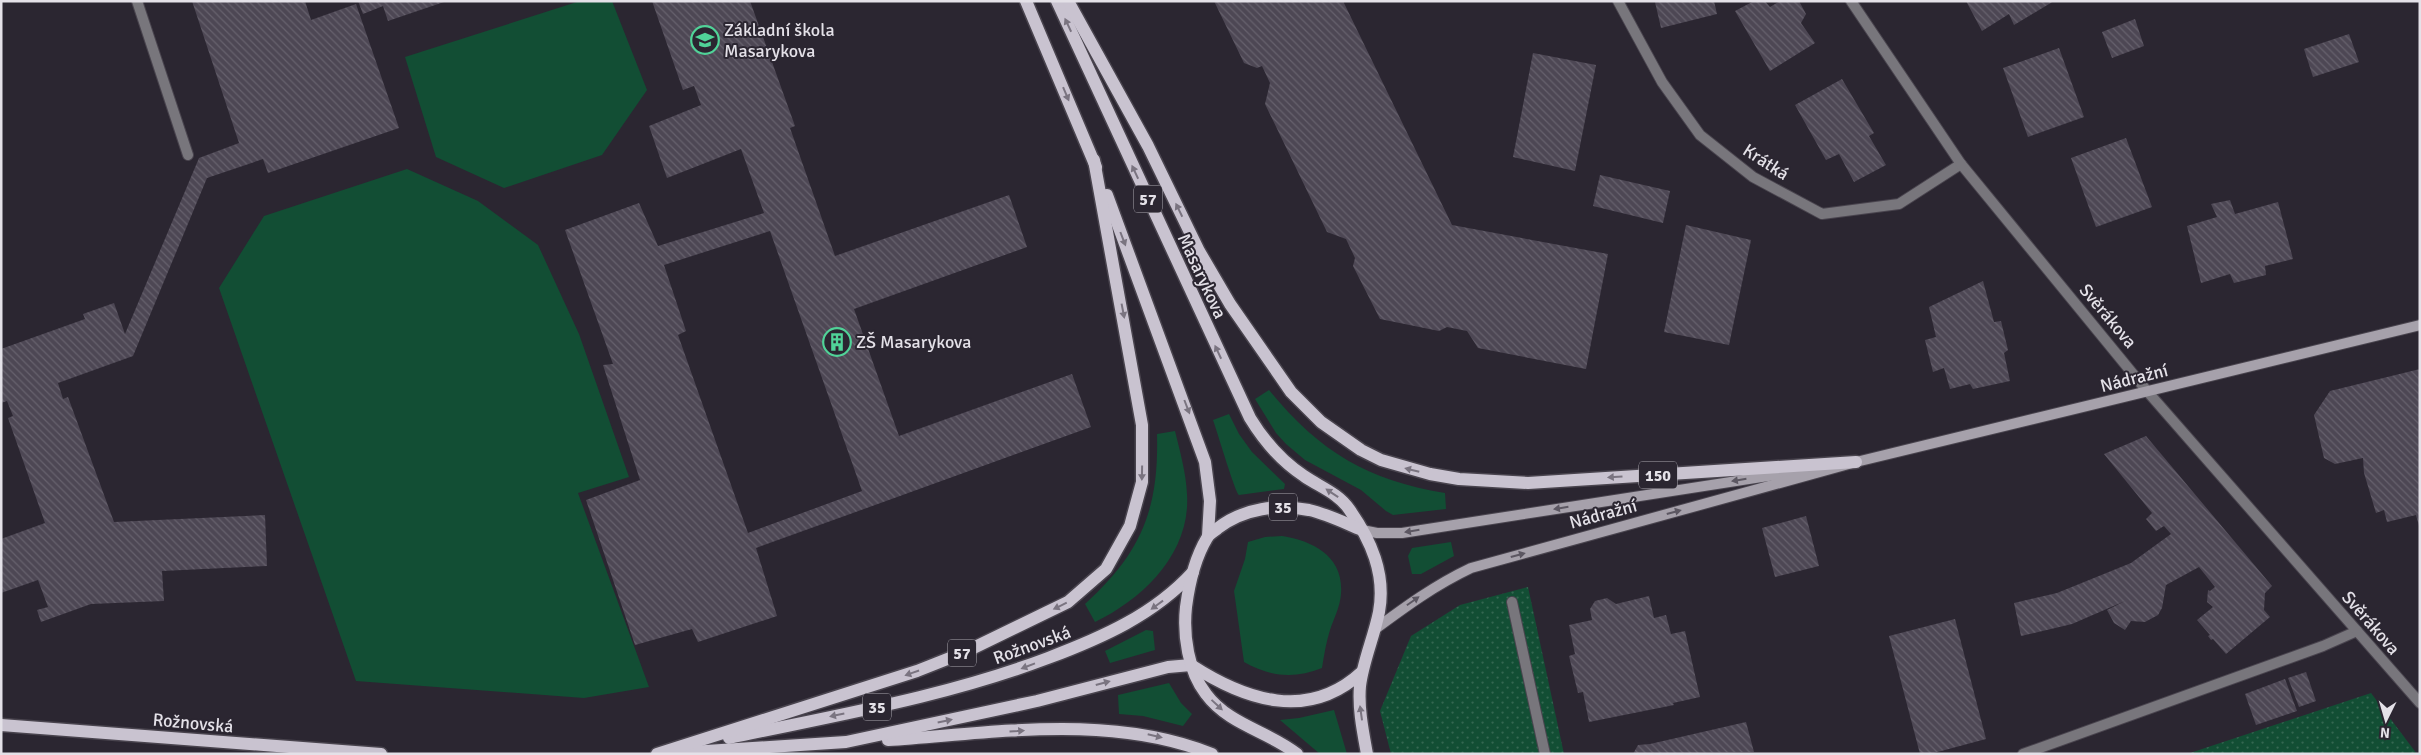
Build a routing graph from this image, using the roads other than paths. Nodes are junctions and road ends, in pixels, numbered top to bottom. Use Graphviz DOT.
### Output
graph roads {
  1 [pos="137,1"];
  2 [pos="1026,1"];
  3 [pos="1057,1"];
  4 [pos="1068,1"];
  5 [pos="1618,1"];
  6 [pos="1851,1"];
  7 [pos="188,155"];
  8 [pos="1094,160"];
  9 [pos="1961,164"];
  10 [pos="2420,325"];
  11 [pos="2147,391"];
  12 [pos="1856,462"];
  13 [pos="1362,530"];
  14 [pos="1208,536"];
  15 [pos="1193,572"];
  16 [pos="1512,602"];
  17 [pos="1374,630"];
  18 [pos="2357,631"];
  19 [pos="1191,665"];
  20 [pos="1362,672"];
  21 [pos="2420,703"];
  22 [pos="1,725"];
  23 [pos="846,742"];
  24 [pos="381,754"];
  25 [pos="658,754"];
  26 [pos="670,754"];
  27 [pos="1212,754"];
  28 [pos="1297,754"];
  29 [pos="1367,754"];
  30 [pos="1545,754"];
  31 [pos="2023,754"];
  1 -- 7 [label="street"];
  2 -- 8 [label="main road, 57, one-way"];
  13 -- 3 [label="main road, Masarykova / 57, one-way"];
  12 -- 4 [label="main road, 150, one-way"];
  5 -- 9 [label="street, Krátká"];
  6 -- 9 [label="street, Svěrákova"];
  8 -- 14 [label="main road, 57, one-way"];
  8 -- 25 [label="main road, 57, one-way"];
  9 -- 11 [label="street, Svěrákova"];
  10 -- 11 [label="main road, Nádražní / 150"];
  11 -- 12 [label="main road, Nádražní / 150"];
  11 -- 18 [label="street, Svěrákova"];
  12 -- 13 [label="main road, Nádražní / 150, one-way"];
  17 -- 12 [label="main road, Nádražní / 150, one-way"];
  13 -- 14 [label="main road, 35"];
  13 -- 17 [label="main road, Masarykova"];
  14 -- 15 [label="main road, 35"];
  15 -- 19 [label="main road, 35"];
  15 -- 25 [label="main road, Rožnovská / 35, one-way"];
  16 -- 30 [label="street"];
  17 -- 20 [label="main road, Masarykova"];
  18 -- 21 [label="street, Svěrákova"];
  18 -- 31 [label="street"];
  19 -- 20 [label="main road"];
  23 -- 19 [label="main road, 35, one-way"];
  19 -- 28 [label="main road, 35, one-way"];
  29 -- 20 [label="main road, one-way"];
  22 -- 24 [label="main road, Rožnovská"];
  23 -- 26 [label="main road, 35"];
  23 -- 27 [label="main road, 35, one-way"];
}
